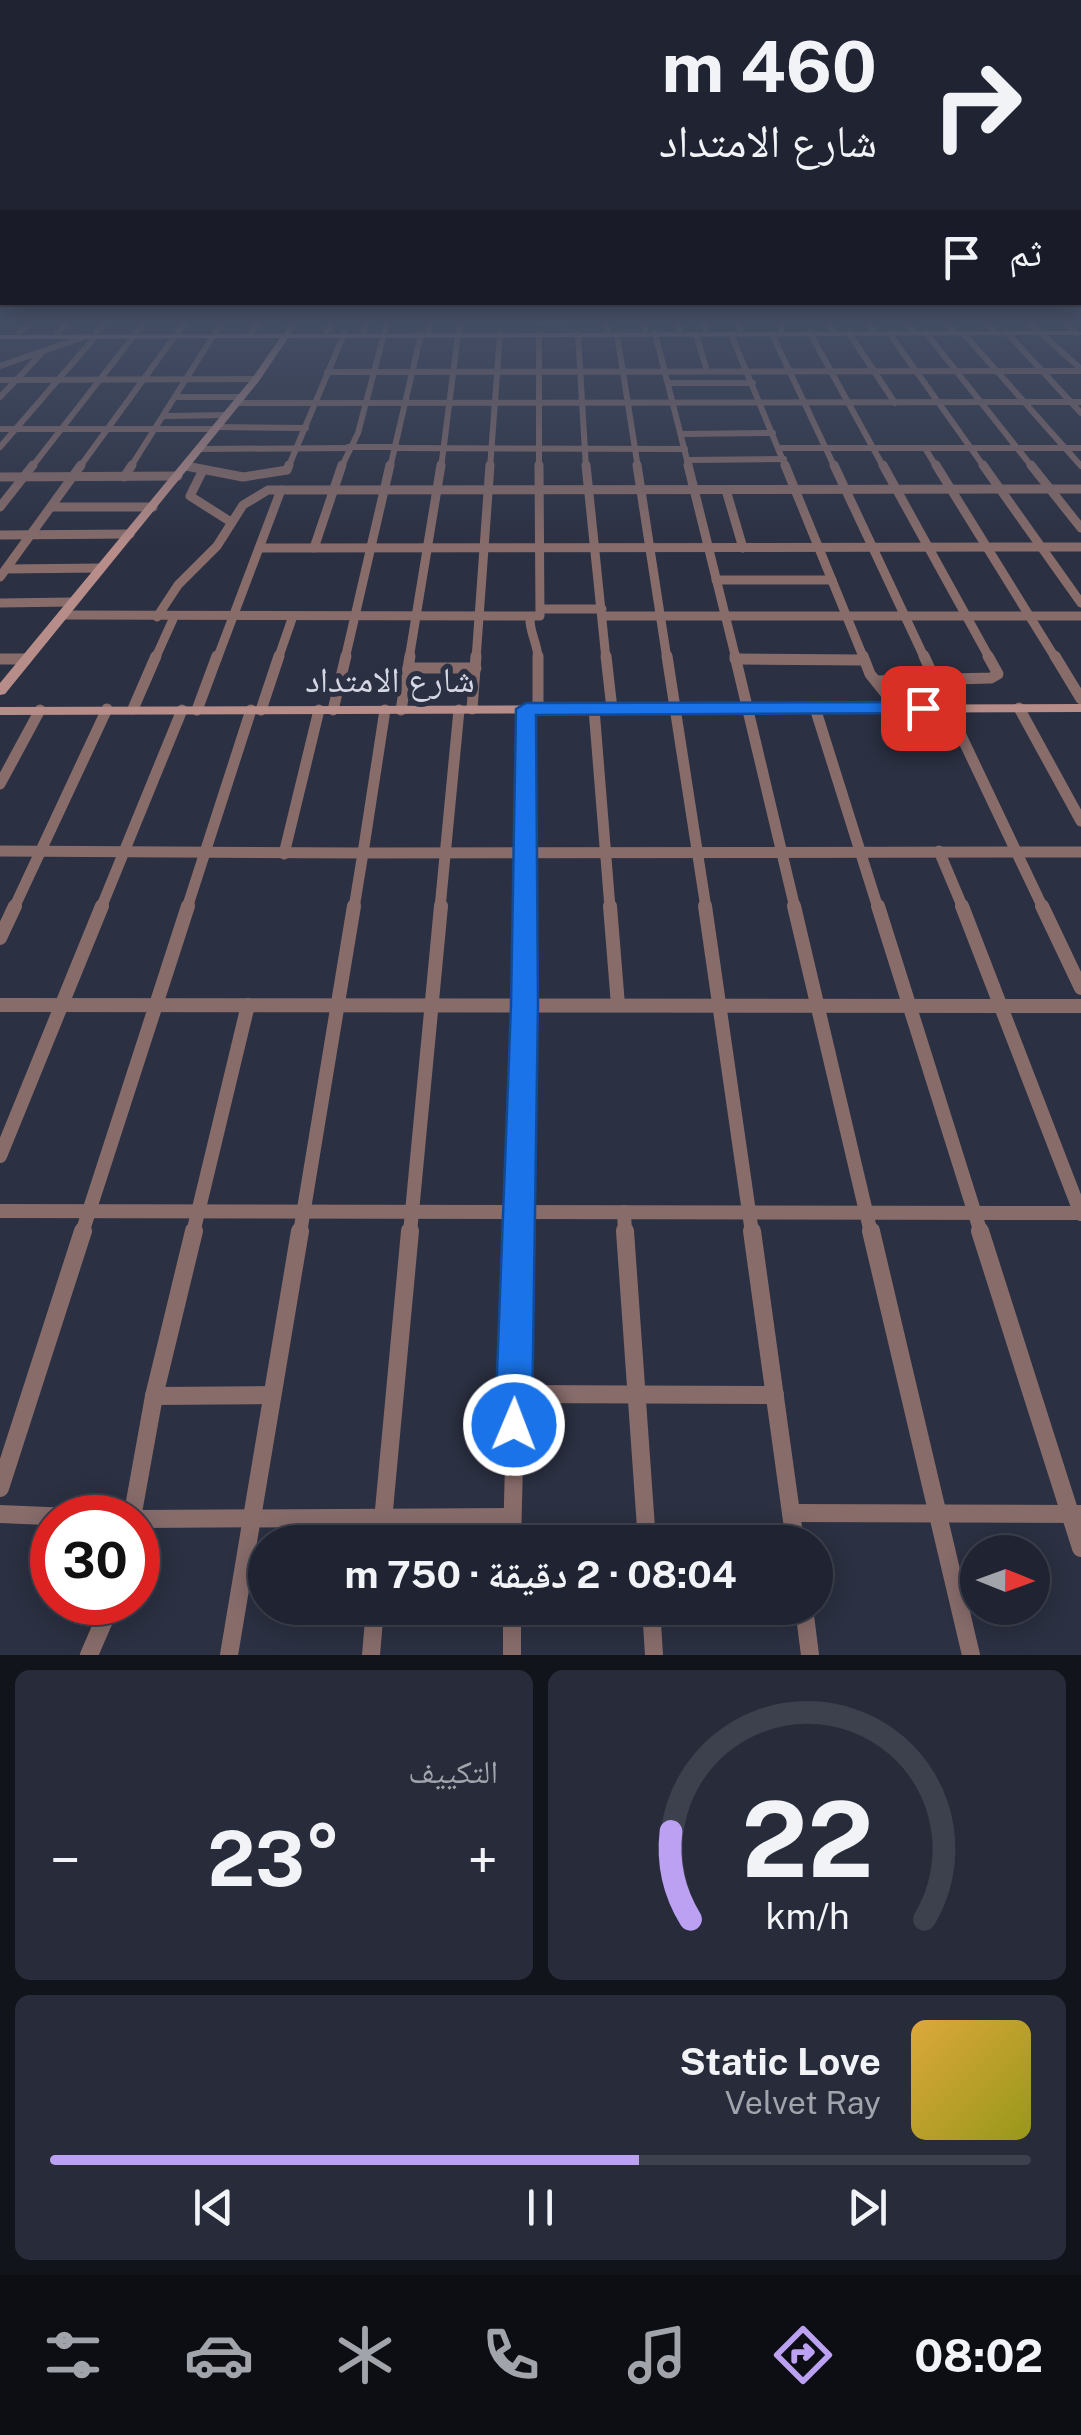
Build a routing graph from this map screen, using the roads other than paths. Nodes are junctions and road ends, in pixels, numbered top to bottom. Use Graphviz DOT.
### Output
graph roads {
  1 [pos="45,396"];
  2 [pos="88,396"];
  3 [pos="131,396"];
  4 [pos="242,396"];
  5 [pos="319,396"];
  6 [pos="365,396"];
  7 [pos="408,396"];
  8 [pos="452,396"];
  9 [pos="495,396"];
  10 [pos="540,396"];
  11 [pos="583,396"];
  12 [pos="628,396"];
  13 [pos="672,396"];
  14 [pos="758,396"];
  15 [pos="803,396"];
  16 [pos="847,396"];
  17 [pos="891,396"];
  18 [pos="933,396"];
  19 [pos="978,396"];
  20 [pos="1022,396"];
  21 [pos="1066,396"];
  22 [pos="176,397"];
  23 [pos="239,400"];
  24 [pos="983,402"];
  25 [pos="1027,402"];
  26 [pos="1071,402"];
  27 [pos="1081,402"];
  28 [pos="806,403"];
  29 [pos="851,403"];
  30 [pos="895,403"];
  31 [pos="938,403"];
  32 [pos="316,404"];
  33 [pos="363,404"];
  34 [pos="407,404"];
  35 [pos="451,404"];
  36 [pos="494,404"];
  37 [pos="540,404"];
  38 [pos="584,404"];
  39 [pos="629,404"];
  40 [pos="674,404"];
  41 [pos="761,404"];
  42 [pos="1081,413"];
  43 [pos="164,416"];
  44 [pos="227,416"];
  45 [pos="217,428"];
  46 [pos="306,428"];
  47 [pos="0,429"];
  48 [pos="16,429"];
  49 [pos="62,429"];
  50 [pos="108,429"];
  51 [pos="155,429"];
  52 [pos="773,433"];
  53 [pos="0,447"];
  54 [pos="684,447"];
  55 [pos="200,448"];
  56 [pos="298,448"];
  57 [pos="348,448"];
  58 [pos="397,448"];
  59 [pos="444,448"];
  60 [pos="491,448"];
  61 [pos="588,448"];
  62 [pos="636,448"];
  63 [pos="779,448"];
  64 [pos="826,448"];
  65 [pos="876,448"];
  66 [pos="925,448"];
  67 [pos="970,448"];
  68 [pos="1018,448"];
  69 [pos="1064,448"];
  70 [pos="1081,448"];
  71 [pos="539,449"];
  72 [pos="784,459"];
  73 [pos="1081,466"];
  74 [pos="182,471"];
  75 [pos="202,472"];
  76 [pos="268,475"];
  77 [pos="0,476"];
  78 [pos="25,476"];
  79 [pos="74,477"];
  80 [pos="124,477"];
  81 [pos="847,489"];
  82 [pos="898,489"];
  83 [pos="950,489"];
  84 [pos="1000,489"];
  85 [pos="1050,489"];
  86 [pos="1081,489"];
  87 [pos="268,490"];
  88 [pos="280,490"];
  89 [pos="334,490"];
  90 [pos="387,490"];
  91 [pos="436,490"];
  92 [pos="488,490"];
  93 [pos="540,490"];
  94 [pos="591,490"];
  95 [pos="642,490"];
  96 [pos="694,490"];
  97 [pos="726,490"];
  98 [pos="796,490"];
  99 [pos="0,507"];
  100 [pos="52,507"];
  101 [pos="153,507"];
  102 [pos="231,522"];
  103 [pos="1081,528"];
  104 [pos="31,534"];
  105 [pos="130,534"];
  106 [pos="0,535"];
  107 [pos="1042,547"];
  108 [pos="1081,547"];
  109 [pos="260,548"];
  110 [pos="314,548"];
  111 [pos="372,548"];
  112 [pos="426,548"];
  113 [pos="484,548"];
  114 [pos="596,548"];
  115 [pos="651,548"];
  116 [pos="709,548"];
  117 [pos="743,548"];
  118 [pos="818,548"];
  119 [pos="876,548"];
  120 [pos="931,548"];
  121 [pos="988,548"];
  122 [pos="540,549"];
  123 [pos="101,568"];
  124 [pos="3,573"];
  125 [pos="716,580"];
  126 [pos="832,580"];
  127 [pos="72,602"];
  128 [pos="0,603"];
  129 [pos="1081,604"];
  130 [pos="541,609"];
  131 [pos="602,612"];
  132 [pos="62,615"];
  133 [pos="294,616"];
  134 [pos="417,616"];
  135 [pos="480,616"];
  136 [pos="530,616"];
  137 [pos="660,616"];
  138 [pos="908,616"];
  139 [pos="968,616"];
  140 [pos="1032,616"];
  141 [pos="1081,616"];
  142 [pos="156,617"];
  143 [pos="174,617"];
  144 [pos="234,617"];
  145 [pos="356,617"];
  146 [pos="726,617"];
  147 [pos="847,618"];
  148 [pos="26,659"];
  149 [pos="736,659"];
  150 [pos="0,660"];
  151 [pos="864,660"];
  152 [pos="408,668"];
  153 [pos="476,668"];
  154 [pos="936,680"];
  155 [pos="876,681"];
  156 [pos="0,691"];
  157 [pos="1081,699"];
  158 [pos="674,708"];
  159 [pos="748,708"];
  160 [pos="814,708"];
  161 [pos="898,708"];
  162 [pos="948,708"];
  163 [pos="1019,708"];
  164 [pos="1081,708"];
  165 [pos="465,709"];
  166 [pos="532,709"];
  167 [pos="594,709"];
  168 [pos="612,709"];
  169 [pos="40,710"];
  170 [pos="107,710"];
  171 [pos="133,710"];
  172 [pos="189,710"];
  173 [pos="256,710"];
  174 [pos="326,710"];
  175 [pos="385,710"];
  176 [pos="401,710"];
  177 [pos="0,711"];
  178 [pos="0,784"];
  179 [pos="1081,821"];
  180 [pos="0,851"];
  181 [pos="43,851"];
  182 [pos="1016,851"];
  183 [pos="126,852"];
  184 [pos="445,852"];
  185 [pos="524,852"];
  186 [pos="604,852"];
  187 [pos="860,852"];
  188 [pos="939,852"];
  189 [pos="1081,852"];
  190 [pos="206,853"];
  191 [pos="362,853"];
  192 [pos="782,853"];
  193 [pos="284,854"];
  194 [pos="697,854"];
  195 [pos="0,938"];
  196 [pos="1081,988"];
  197 [pos="430,1004"];
  198 [pos="1003,1004"];
  199 [pos="0,1005"];
  200 [pos="65,1005"];
  201 [pos="248,1005"];
  202 [pos="334,1005"];
  203 [pos="525,1005"];
  204 [pos="158,1006"];
  205 [pos="618,1006"];
  206 [pos="720,1006"];
  207 [pos="819,1006"];
  208 [pos="909,1006"];
  209 [pos="1081,1006"];
  210 [pos="0,1156"];
  211 [pos="748,1210"];
  212 [pos="0,1211"];
  213 [pos="866,1211"];
  214 [pos="91,1212"];
  215 [pos="198,1212"];
  216 [pos="414,1212"];
  217 [pos="518,1212"];
  218 [pos="624,1212"];
  219 [pos="303,1213"];
  220 [pos="972,1213"];
  221 [pos="1081,1213"];
  222 [pos="514,1394"];
  223 [pos="637,1394"];
  224 [pos="775,1394"];
  225 [pos="272,1395"];
  226 [pos="154,1396"];
  227 [pos="0,1488"];
  228 [pos="138,1495"];
  229 [pos="791,1513"];
  230 [pos="0,1514"];
  231 [pos="938,1514"];
  232 [pos="1076,1514"];
  233 [pos="30,1515"];
  234 [pos="512,1518"];
  235 [pos="160,1519"];
  236 [pos="250,1521"];
  237 [pos="383,1521"];
  238 [pos="383,1525"];
  239 [pos="512,1525"];
  240 [pos="646,1525"];
  241 [pos="793,1525"];
  242 [pos="1081,1548"];
  243 [pos="102,1625"];
  244 [pos="374,1625"];
  245 [pos="512,1625"];
  246 [pos="652,1625"];
  247 [pos="806,1625"];
  248 [pos="89,1655"];
  249 [pos="229,1655"];
  250 [pos="371,1655"];
  251 [pos="512,1655"];
  252 [pos="654,1655"];
  253 [pos="810,1655"];
  254 [pos="972,1655"];
  1 -- 48 [label="street"];
  2 -- 49 [label="street"];
  3 -- 50 [label="street"];
  4 -- 23 [label="main road"];
  5 -- 32 [label="street"];
  6 -- 33 [label="street"];
  7 -- 34 [label="street"];
  8 -- 35 [label="street"];
  9 -- 36 [label="street"];
  10 -- 37 [label="street"];
  11 -- 38 [label="street"];
  12 -- 39 [label="street"];
  13 -- 40 [label="street"];
  14 -- 41 [label="street"];
  15 -- 28 [label="street"];
  16 -- 29 [label="street"];
  17 -- 30 [label="street"];
  18 -- 31 [label="street"];
  19 -- 24 [label="street"];
  20 -- 25 [label="street"];
  21 -- 26 [label="street"];
  22 -- 23 [label="street"];
  22 -- 43 [label="street"];
  23 -- 32 [label="street"];
  23 -- 44 [label="main road"];
  24 -- 25 [label="street"];
  24 -- 31 [label="street"];
  24 -- 68 [label="street"];
  25 -- 26 [label="street"];
  25 -- 69 [label="street"];
  26 -- 27 [label="street"];
  26 -- 42 [label="street"];
  28 -- 29 [label="street"];
  28 -- 41 [label="street"];
  28 -- 64 [label="street"];
  29 -- 30 [label="street"];
  29 -- 65 [label="street"];
  30 -- 31 [label="street"];
  31 -- 67 [label="street"];
  32 -- 33 [label="street"];
  32 -- 46 [label="street"];
  33 -- 34 [label="street"];
  33 -- 57 [label="street"];
  34 -- 35 [label="street"];
  34 -- 58 [label="street"];
  35 -- 36 [label="street"];
  35 -- 59 [label="street"];
  36 -- 37 [label="street"];
  36 -- 60 [label="street"];
  37 -- 38 [label="street"];
  37 -- 71 [label="street"];
  38 -- 39 [label="street"];
  38 -- 61 [label="street"];
  39 -- 40 [label="street"];
  39 -- 62 [label="street"];
  40 -- 41 [label="street"];
  40 -- 54 [label="street"];
  41 -- 52 [label="street"];
  43 -- 44 [label="street"];
  43 -- 51 [label="street"];
  44 -- 45 [label="main road"];
  45 -- 46 [label="street"];
  45 -- 51 [label="street"];
  45 -- 55 [label="main road"];
  46 -- 56 [label="street"];
  47 -- 48 [label="street"];
  48 -- 49 [label="street"];
  48 -- 53 [label="street"];
  49 -- 50 [label="street"];
  49 -- 78 [label="street"];
  50 -- 51 [label="street"];
  50 -- 79 [label="street"];
  51 -- 80 [label="street"];
  52 -- 54 [label="street"];
  52 -- 63 [label="street"];
  54 -- 62 [label="street"];
  54 -- 72 [label="street"];
  54 -- 96 [label="street"];
  55 -- 56 [label="street"];
  55 -- 74 [label="main road"];
  56 -- 57 [label="street"];
  56 -- 76 [label="street"];
  57 -- 58 [label="street"];
  57 -- 89 [label="street"];
  58 -- 59 [label="street"];
  58 -- 90 [label="street"];
  59 -- 60 [label="street"];
  59 -- 91 [label="street"];
  60 -- 71 [label="street"];
  60 -- 92 [label="street"];
  61 -- 62 [label="street"];
  61 -- 71 [label="street"];
  61 -- 94 [label="street"];
  62 -- 95 [label="street"];
  63 -- 64 [label="street"];
  63 -- 72 [label="street"];
  64 -- 65 [label="street"];
  64 -- 81 [label="street"];
  65 -- 66 [label="street"];
  65 -- 82 [label="street"];
  66 -- 67 [label="street"];
  66 -- 83 [label="street"];
  67 -- 68 [label="street"];
  67 -- 84 [label="street"];
  68 -- 69 [label="street"];
  68 -- 85 [label="street"];
  69 -- 70 [label="street"];
  69 -- 73 [label="street"];
  71 -- 93 [label="street"];
  72 -- 98 [label="street"];
  74 -- 75 [label="street"];
  74 -- 80 [label="street"];
  74 -- 101 [label="main road"];
  75 -- 76 [label="street"];
  75 -- 102 [label="street"];
  76 -- 87 [label="street"];
  77 -- 78 [label="street"];
  78 -- 79 [label="street"];
  78 -- 99 [label="street"];
  79 -- 80 [label="street"];
  79 -- 100 [label="street"];
  81 -- 82 [label="street"];
  81 -- 98 [label="street"];
  81 -- 119 [label="street"];
  82 -- 83 [label="street"];
  82 -- 120 [label="street"];
  83 -- 84 [label="street"];
  83 -- 121 [label="street"];
  84 -- 85 [label="street"];
  84 -- 107 [label="street"];
  85 -- 86 [label="street"];
  85 -- 103 [label="street"];
  87 -- 88 [label="street"];
  87 -- 102 [label="street"];
  88 -- 89 [label="street"];
  88 -- 109 [label="street"];
  89 -- 90 [label="street"];
  89 -- 110 [label="street"];
  90 -- 91 [label="street"];
  90 -- 111 [label="street"];
  91 -- 92 [label="street"];
  91 -- 112 [label="street"];
  92 -- 93 [label="street"];
  92 -- 113 [label="street"];
  93 -- 94 [label="street"];
  93 -- 122 [label="street"];
  94 -- 95 [label="street"];
  94 -- 114 [label="street"];
  95 -- 96 [label="street"];
  95 -- 115 [label="street"];
  96 -- 97 [label="street"];
  96 -- 116 [label="street"];
  97 -- 98 [label="street"];
  97 -- 117 [label="street"];
  98 -- 118 [label="street"];
  100 -- 101 [label="street"];
  100 -- 104 [label="street"];
  101 -- 105 [label="main road"];
  102 -- 142 [label="street"];
  104 -- 105 [label="street"];
  104 -- 106 [label="street"];
  104 -- 124 [label="street"];
  105 -- 123 [label="main road"];
  107 -- 108 [label="street"];
  107 -- 121 [label="street"];
  107 -- 129 [label="street"];
  109 -- 110 [label="street"];
  109 -- 144 [label="street"];
  110 -- 111 [label="street"];
  111 -- 112 [label="street"];
  111 -- 145 [label="street"];
  112 -- 113 [label="street"];
  112 -- 134 [label="street"];
  113 -- 122 [label="street"];
  113 -- 135 [label="street"];
  114 -- 115 [label="street"];
  114 -- 122 [label="street"];
  114 -- 131 [label="street"];
  115 -- 116 [label="street"];
  115 -- 137 [label="street"];
  116 -- 117 [label="street"];
  116 -- 125 [label="street"];
  117 -- 118 [label="street"];
  118 -- 119 [label="street"];
  118 -- 126 [label="street"];
  119 -- 120 [label="street"];
  119 -- 138 [label="street"];
  120 -- 121 [label="street"];
  120 -- 139 [label="street"];
  121 -- 140 [label="street"];
  122 -- 130 [label="street"];
  123 -- 124 [label="street"];
  123 -- 127 [label="main road"];
  125 -- 126 [label="street"];
  125 -- 146 [label="street"];
  126 -- 147 [label="street"];
  127 -- 128 [label="street"];
  127 -- 132 [label="main road"];
  130 -- 131 [label="street"];
  130 -- 136 [label="street"];
  131 -- 137 [label="street"];
  131 -- 168 [label="street"];
  132 -- 142 [label="street"];
  132 -- 148 [label="main road"];
  133 -- 144 [label="street"];
  133 -- 145 [label="street"];
  133 -- 173 [label="street"];
  134 -- 135 [label="street"];
  134 -- 145 [label="street"];
  134 -- 152 [label="street"];
  135 -- 136 [label="street"];
  135 -- 153 [label="street"];
  136 -- 166 [label="street"];
  137 -- 146 [label="street"];
  137 -- 158 [label="street"];
  138 -- 139 [label="street"];
  138 -- 147 [label="street"];
  138 -- 154 [label="street"];
  139 -- 140 [label="street"];
  139 -- 154 [label="street"];
  140 -- 141 [label="street"];
  140 -- 157 [label="street"];
  142 -- 143 [label="street"];
  143 -- 144 [label="street"];
  143 -- 171 [label="street"];
  144 -- 172 [label="street"];
  145 -- 174 [label="street"];
  146 -- 147 [label="street"];
  146 -- 149 [label="street"];
  147 -- 151 [label="street"];
  148 -- 150 [label="street"];
  148 -- 156 [label="main road"];
  149 -- 151 [label="street"];
  149 -- 159 [label="street"];
  151 -- 155 [label="street"];
  152 -- 153 [label="street"];
  152 -- 176 [label="street"];
  153 -- 165 [label="street"];
  154 -- 155 [label="street"];
  155 -- 161 [label="street"];
  158 -- 159 [label="main road, شارع الامتداد"];
  158 -- 168 [label="main road, شارع الامتداد"];
  158 -- 194 [label="street"];
  159 -- 160 [label="main road, شارع الامتداد"];
  159 -- 192 [label="street"];
  160 -- 161 [label="main road, شارع الامتداد"];
  160 -- 187 [label="street"];
  161 -- 162 [label="main road, شارع الامتداد"];
  162 -- 163 [label="main road, شارع الامتداد"];
  162 -- 182 [label="street"];
  163 -- 164 [label="main road, شارع الامتداد"];
  163 -- 179 [label="street"];
  165 -- 166 [label="main road, شارع الامتداد"];
  165 -- 176 [label="main road, شارع الامتداد"];
  165 -- 184 [label="street"];
  166 -- 167 [label="main road, شارع الامتداد"];
  166 -- 185 [label="street"];
  167 -- 168 [label="main road, شارع الامتداد"];
  167 -- 186 [label="street"];
  169 -- 170 [label="main road, شارع الامتداد"];
  169 -- 177 [label="main road, شارع الامتداد"];
  169 -- 178 [label="street"];
  170 -- 171 [label="main road, شارع الامتداد"];
  170 -- 181 [label="street"];
  171 -- 172 [label="main road, شارع الامتداد"];
  172 -- 173 [label="main road, شارع الامتداد"];
  172 -- 183 [label="street"];
  173 -- 174 [label="main road, شارع الامتداد"];
  173 -- 190 [label="street"];
  174 -- 175 [label="main road, شارع الامتداد"];
  174 -- 193 [label="street"];
  175 -- 176 [label="main road, شارع الامتداد"];
  175 -- 191 [label="street"];
  180 -- 181 [label="street"];
  181 -- 183 [label="street"];
  181 -- 195 [label="street"];
  182 -- 188 [label="street"];
  182 -- 189 [label="street"];
  182 -- 196 [label="street"];
  183 -- 190 [label="street"];
  183 -- 200 [label="street"];
  184 -- 185 [label="street"];
  184 -- 191 [label="street"];
  184 -- 197 [label="street"];
  185 -- 186 [label="street"];
  185 -- 203 [label="street"];
  186 -- 194 [label="street"];
  186 -- 205 [label="street"];
  187 -- 188 [label="street"];
  187 -- 192 [label="street"];
  187 -- 208 [label="street"];
  188 -- 198 [label="street"];
  190 -- 193 [label="street"];
  190 -- 204 [label="street"];
  191 -- 193 [label="street"];
  191 -- 202 [label="street"];
  192 -- 194 [label="street"];
  192 -- 207 [label="street"];
  194 -- 206 [label="street"];
  197 -- 202 [label="street"];
  197 -- 203 [label="street"];
  197 -- 216 [label="street"];
  198 -- 208 [label="street"];
  198 -- 209 [label="street"];
  198 -- 221 [label="street"];
  199 -- 200 [label="street"];
  200 -- 204 [label="street"];
  200 -- 210 [label="street"];
  201 -- 202 [label="street"];
  201 -- 204 [label="street"];
  201 -- 215 [label="street"];
  202 -- 219 [label="street"];
  203 -- 205 [label="street"];
  203 -- 217 [label="street"];
  204 -- 214 [label="street"];
  205 -- 206 [label="street"];
  206 -- 207 [label="street"];
  206 -- 211 [label="street"];
  207 -- 208 [label="street"];
  207 -- 213 [label="street"];
  208 -- 220 [label="street"];
  211 -- 213 [label="street"];
  211 -- 218 [label="street"];
  211 -- 224 [label="street"];
  212 -- 214 [label="street"];
  213 -- 220 [label="street"];
  213 -- 231 [label="street"];
  214 -- 215 [label="street"];
  214 -- 227 [label="street"];
  215 -- 219 [label="street"];
  215 -- 226 [label="street"];
  216 -- 217 [label="street"];
  216 -- 219 [label="street"];
  216 -- 237 [label="street"];
  217 -- 218 [label="street"];
  217 -- 222 [label="street"];
  218 -- 223 [label="street"];
  219 -- 225 [label="street"];
  220 -- 221 [label="street"];
  220 -- 232 [label="street"];
  222 -- 223 [label="street"];
  222 -- 234 [label="street"];
  223 -- 224 [label="street"];
  223 -- 240 [label="street"];
  224 -- 229 [label="street"];
  225 -- 226 [label="street"];
  225 -- 236 [label="street"];
  226 -- 228 [label="street"];
  229 -- 231 [label="street"];
  229 -- 241 [label="street"];
  230 -- 233 [label="street"];
  231 -- 232 [label="street"];
  231 -- 254 [label="street"];
  232 -- 242 [label="street"];
  234 -- 237 [label="street"];
  234 -- 239 [label="street"];
  235 -- 236 [label="street"];
  236 -- 237 [label="street"];
  236 -- 249 [label="street"];
  237 -- 238 [label="street"];
  243 -- 248 [label="street"];
  244 -- 250 [label="street"];
  245 -- 251 [label="street"];
  246 -- 252 [label="street"];
  247 -- 253 [label="street"];
}
